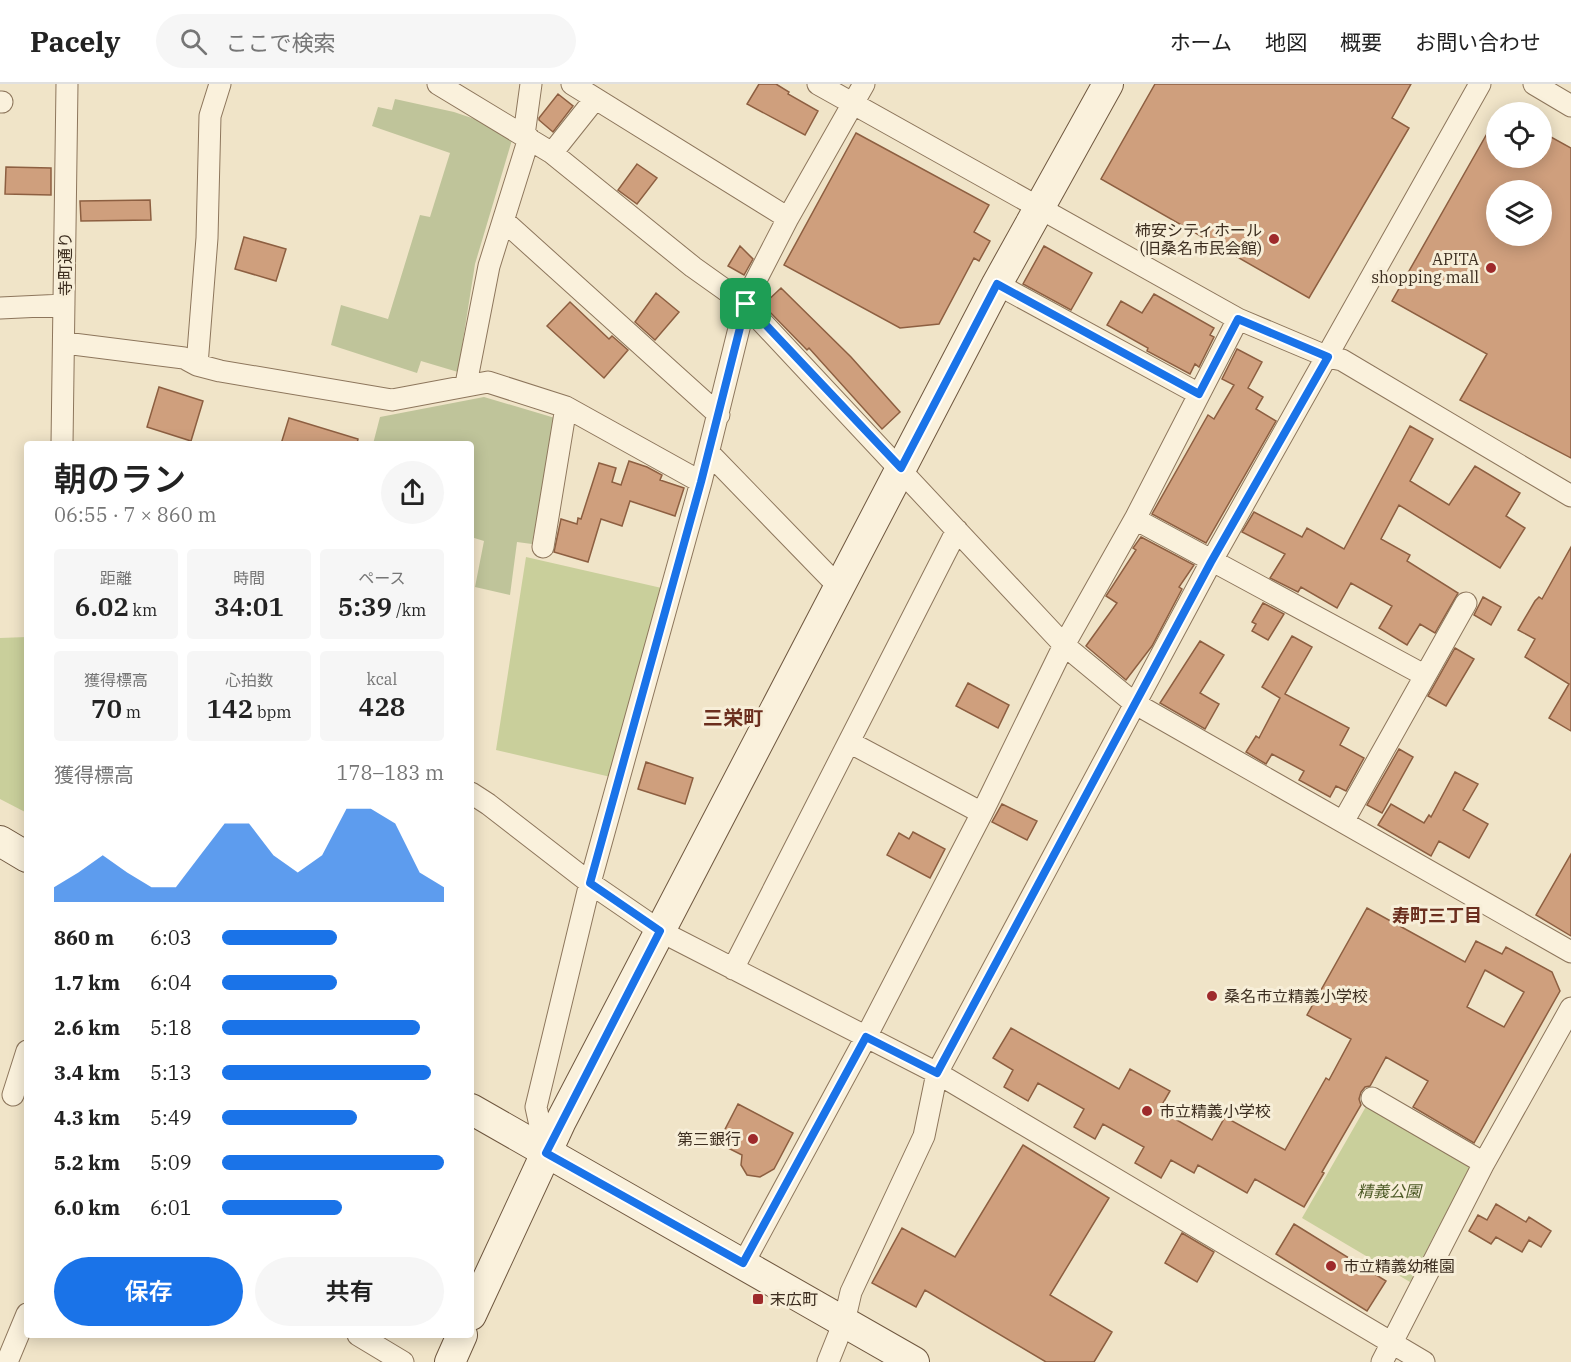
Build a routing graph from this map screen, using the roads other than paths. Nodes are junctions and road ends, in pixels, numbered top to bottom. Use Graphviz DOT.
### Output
graph roads {
  1 [pos="67,84"];
  2 [pos="220,84"];
  3 [pos="438,84"];
  4 [pos="531,84"];
  5 [pos="572,84"];
  6 [pos="818,84"];
  7 [pos="864,84"];
  8 [pos="1108,84"];
  9 [pos="1480,84"];
  10 [pos="1534,84"];
  11 [pos="595,99"];
  12 [pos="853,103"];
  13 [pos="1571,106"];
  14 [pos="527,136"];
  15 [pos="552,153"];
  16 [pos="1039,206"];
  17 [pos="788,219"];
  18 [pos="504,221"];
  19 [pos="997,284"];
  20 [pos="746,304"];
  21 [pos="64,306"];
  22 [pos="3,307"];
  23 [pos="1238,319"];
  24 [pos="65,344"];
  25 [pos="1328,357"];
  26 [pos="197,365"];
  27 [pos="466,384"];
  28 [pos="1199,394"];
  29 [pos="566,407"];
  30 [pos="719,416"];
  31 [pos="62,441"];
  32 [pos="709,453"];
  33 [pos="901,468"];
  34 [pos="701,482"];
  35 [pos="1571,496"];
  36 [pos="1135,519"];
  37 [pos="957,530"];
  38 [pos="543,547"];
  39 [pos="1211,562"];
  40 [pos="838,586"];
  41 [pos="1466,603"];
  42 [pos="1064,645"];
  43 [pos="1424,675"];
  44 [pos="1134,703"];
  45 [pos="849,742"];
  46 [pos="474,795"];
  47 [pos="982,813"];
  48 [pos="1343,822"];
  49 [pos="0,841"];
  50 [pos="24,855"];
  51 [pos="590,883"];
  52 [pos="660,931"];
  53 [pos="1571,952"];
  54 [pos="733,969"];
  55 [pos="1571,1008"];
  56 [pos="866,1037"];
  57 [pos="24,1061"];
  58 [pos="937,1073"];
  59 [pos="13,1096"];
  60 [pos="1372,1098"];
  61 [pos="474,1111"];
  62 [pos="546,1153"];
  63 [pos="1484,1163"];
  64 [pos="743,1263"];
  65 [pos="474,1309"];
  66 [pos="24,1321"];
  67 [pos="844,1322"];
  68 [pos="363,1338"];
  69 [pos="461,1338"];
  70 [pos="1387,1353"];
  71 [pos="7,1362"];
  72 [pos="403,1362"];
  73 [pos="450,1362"];
  74 [pos="828,1362"];
  75 [pos="914,1362"];
  76 [pos="1424,1362"];
  1 -- 21 [label="street, 寺町通り"];
  2 -- 26 [label="street"];
  3 -- 14 [label="street"];
  4 -- 14 [label="street"];
  5 -- 11 [label="street"];
  6 -- 12 [label="street"];
  7 -- 12 [label="street"];
  8 -- 16 [label="street"];
  9 -- 25 [label="street"];
  10 -- 13 [label="street"];
  11 -- 15 [label="street"];
  11 -- 17 [label="street"];
  12 -- 16 [label="street"];
  12 -- 17 [label="street"];
  14 -- 15 [label="street"];
  14 -- 18 [label="street"];
  15 -- 20 [label="street"];
  16 -- 19 [label="street"];
  16 -- 23 [label="street"];
  17 -- 20 [label="street"];
  18 -- 27 [label="street"];
  18 -- 30 [label="street"];
  19 -- 28 [label="street"];
  19 -- 33 [label="street"];
  20 -- 30 [label="street"];
  20 -- 33 [label="street"];
  21 -- 22 [label="street"];
  21 -- 24 [label="street, 寺町通り"];
  23 -- 25 [label="street"];
  23 -- 28 [label="street"];
  24 -- 26 [label="street"];
  24 -- 31 [label="street, 寺町通り"];
  25 -- 35 [label="street"];
  25 -- 39 [label="street"];
  26 -- 27 [label="street"];
  27 -- 29 [label="street"];
  28 -- 36 [label="street"];
  29 -- 34 [label="street"];
  29 -- 38 [label="street"];
  30 -- 32 [label="street"];
  32 -- 34 [label="street"];
  32 -- 40 [label="street"];
  33 -- 37 [label="street"];
  33 -- 40 [label="street"];
  34 -- 51 [label="street"];
  36 -- 39 [label="street"];
  36 -- 42 [label="street"];
  37 -- 42 [label="street"];
  37 -- 45 [label="street"];
  39 -- 43 [label="street"];
  39 -- 44 [label="street"];
  40 -- 52 [label="street"];
  41 -- 43 [label="street"];
  42 -- 44 [label="street"];
  42 -- 47 [label="street"];
  43 -- 48 [label="street"];
  44 -- 48 [label="street"];
  44 -- 58 [label="street"];
  45 -- 47 [label="street"];
  45 -- 54 [label="street"];
  46 -- 51 [label="street"];
  47 -- 56 [label="street"];
  48 -- 53 [label="street"];
  49 -- 50 [label="street"];
  51 -- 52 [label="street"];
  51 -- 62 [label="street"];
  52 -- 54 [label="street"];
  52 -- 62 [label="street"];
  54 -- 56 [label="street"];
  55 -- 63 [label="street"];
  56 -- 58 [label="street"];
  56 -- 64 [label="street"];
  57 -- 59 [label="street"];
  58 -- 67 [label="street"];
  58 -- 70 [label="street"];
  60 -- 63 [label="street"];
  61 -- 62 [label="street"];
  62 -- 64 [label="street"];
  62 -- 65 [label="street"];
  63 -- 70 [label="street"];
  64 -- 67 [label="street"];
  66 -- 71 [label="street"];
  67 -- 74 [label="street"];
  67 -- 75 [label="street"];
  68 -- 72 [label="street"];
  69 -- 73 [label="street"];
  70 -- 76 [label="street"];
}
